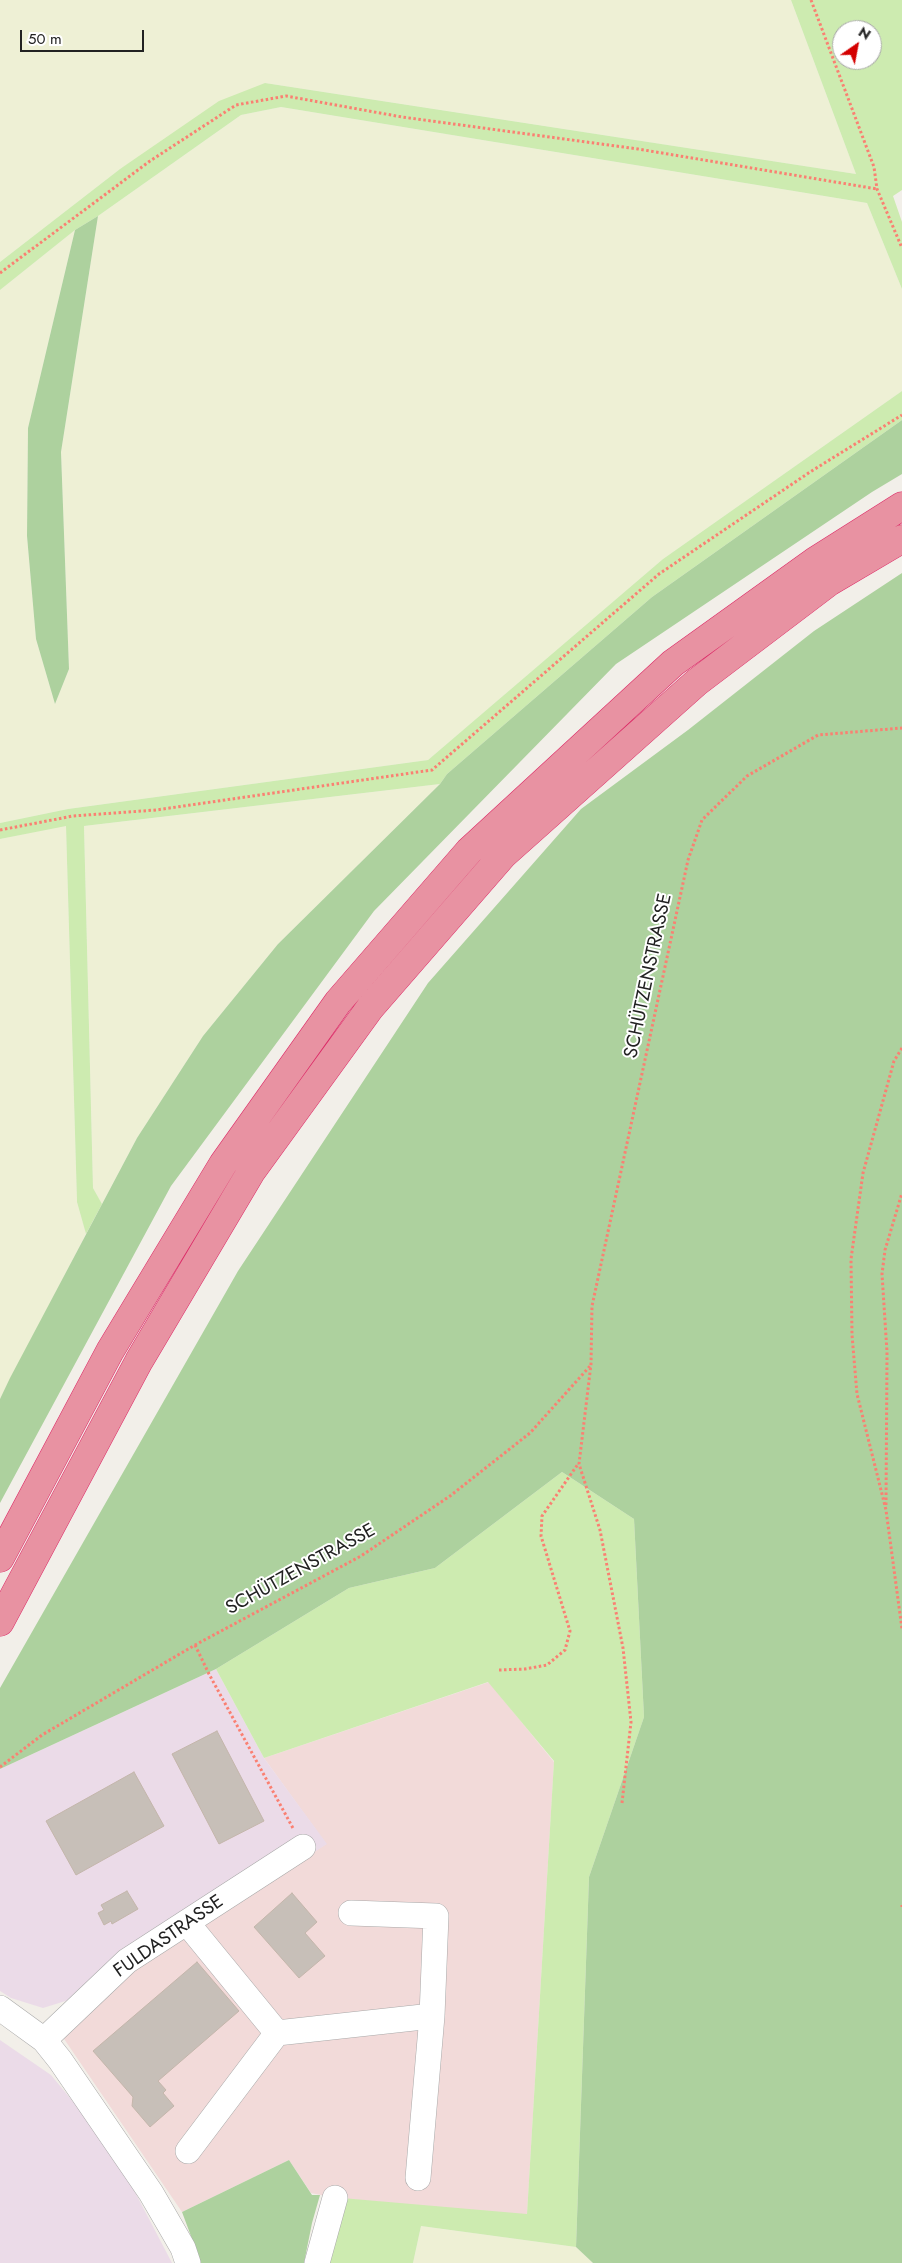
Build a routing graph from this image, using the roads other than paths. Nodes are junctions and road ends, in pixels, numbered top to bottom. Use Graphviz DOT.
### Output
graph roads {
  1 [pos="902,506"];
  2 [pos="902,539"];
  3 [pos="0,1558"];
  4 [pos="0,1622"];
  5 [pos="303,1848"];
  6 [pos="351,1913"];
  7 [pos="187,1923"];
  8 [pos="0,2008"];
  9 [pos="432,2016"];
  10 [pos="276,2034"];
  11 [pos="44,2040"];
  12 [pos="188,2151"];
  13 [pos="418,2178"];
  14 [pos="335,2198"];
  15 [pos="188,2263"];
  16 [pos="316,2263"];
  1 -- 3 [label="highway"];
  2 -- 4 [label="highway"];
  5 -- 7 [label="street, FULDASTRASSE"];
  6 -- 9 [label="street"];
  7 -- 10 [label="street"];
  7 -- 11 [label="street, FULDASTRASSE"];
  8 -- 11 [label="street"];
  9 -- 10 [label="street"];
  9 -- 13 [label="street"];
  10 -- 12 [label="street"];
  11 -- 15 [label="street"];
  14 -- 16 [label="street"];
}
